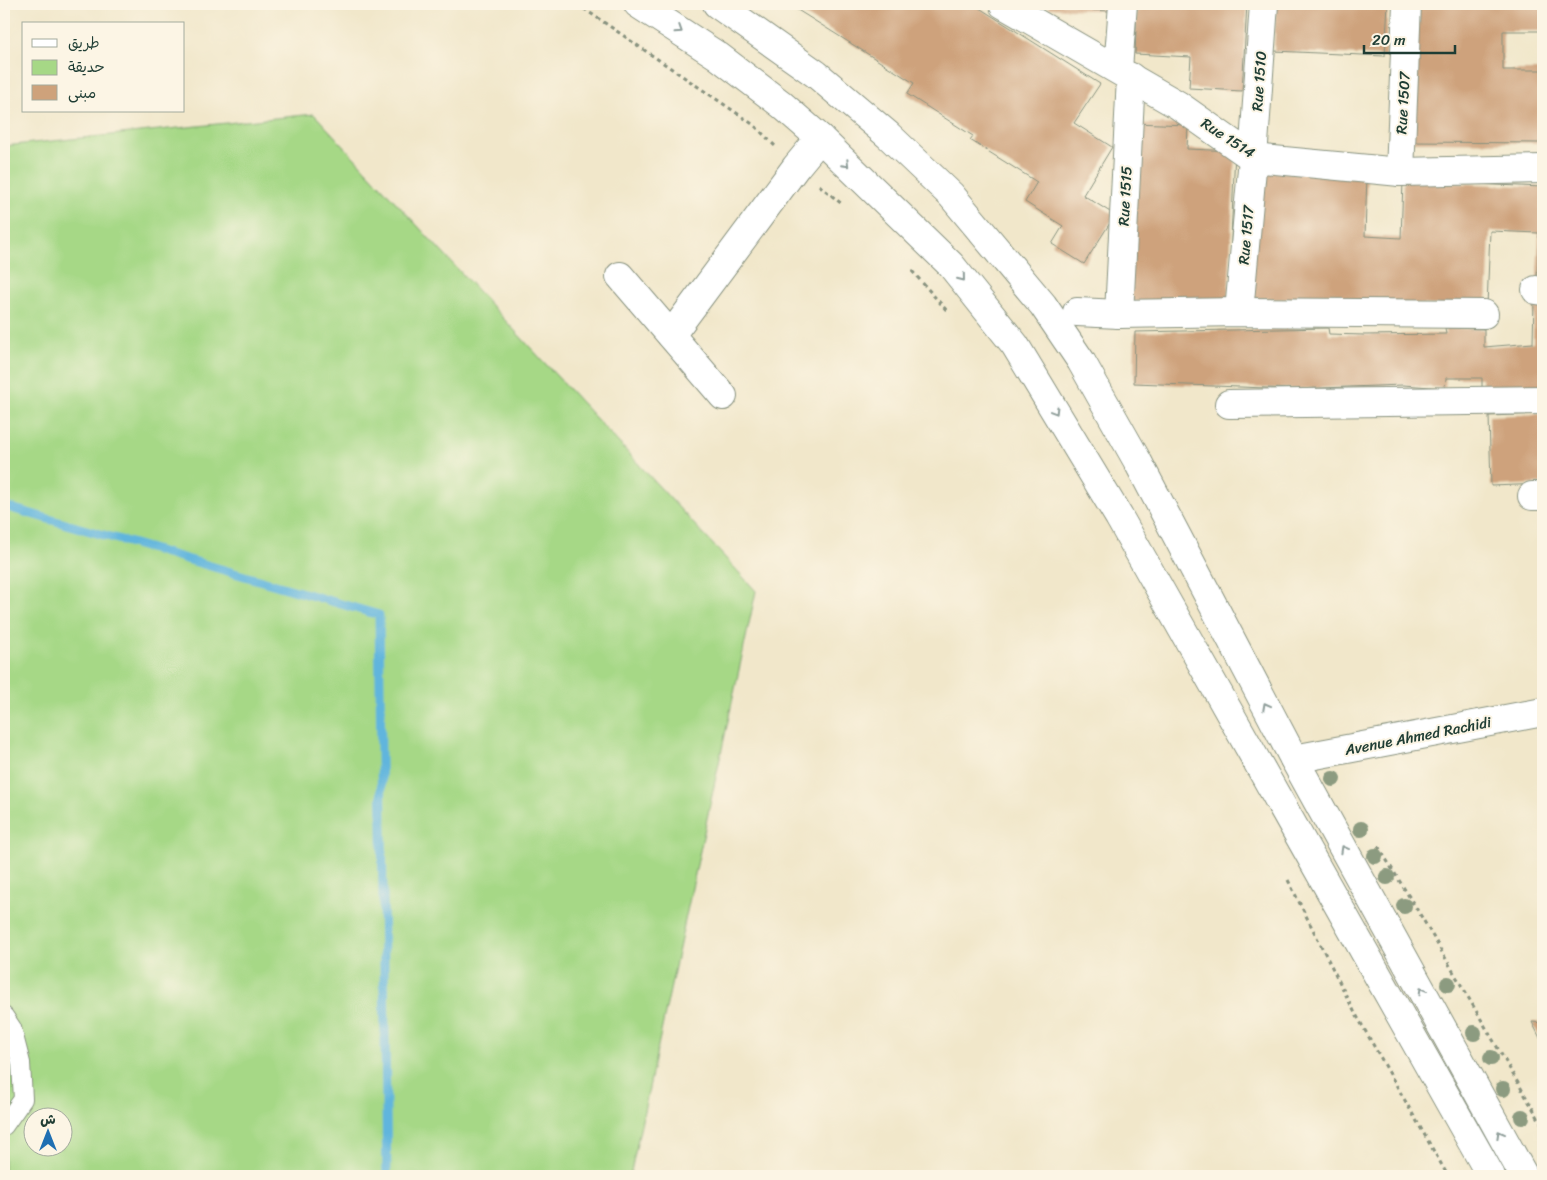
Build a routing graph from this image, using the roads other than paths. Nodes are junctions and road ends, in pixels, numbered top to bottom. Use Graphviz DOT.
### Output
graph roads {
  1 [pos="638,4"];
  2 [pos="716,4"];
  3 [pos="1003,4"];
  4 [pos="1123,4"];
  5 [pos="1264,4"];
  6 [pos="1407,4"];
  7 [pos="1124,73"];
  8 [pos="820,138"];
  9 [pos="1253,158"];
  10 [pos="1543,169"];
  11 [pos="1400,172"];
  12 [pos="620,276"];
  13 [pos="1078,312"];
  14 [pos="1239,312"];
  15 [pos="1119,314"];
  16 [pos="1484,314"];
  17 [pos="671,335"];
  18 [pos="723,396"];
  19 [pos="1543,400"];
  20 [pos="1229,404"];
  21 [pos="1543,712"];
  22 [pos="1294,759"];
  23 [pos="4,1016"];
  24 [pos="4,1126"];
  25 [pos="1491,1176"];
  26 [pos="1524,1176"];
  1 -- 8 [label="main road, one-way"];
  22 -- 2 [label="main road, one-way"];
  3 -- 7 [label="main road, Rue 1514"];
  4 -- 7 [label="main road, Rue 1515"];
  5 -- 9 [label="main road, Rue 1510"];
  6 -- 11 [label="main road, Rue 1507"];
  7 -- 9 [label="main road, Rue 1514"];
  7 -- 15 [label="main road, Rue 1515"];
  8 -- 17 [label="main road"];
  8 -- 25 [label="main road, one-way"];
  9 -- 11 [label="main road, Rue 1514"];
  9 -- 14 [label="main road, Rue 1517"];
  10 -- 11 [label="main road, Rue 1514"];
  12 -- 17 [label="main road"];
  13 -- 15 [label="main road"];
  14 -- 15 [label="main road"];
  14 -- 16 [label="main road"];
  17 -- 18 [label="main road"];
  19 -- 20 [label="main road"];
  21 -- 22 [label="main road, Avenue Ahmed Rachidi"];
  26 -- 22 [label="main road, one-way"];
  23 -- 24 [label="lane"];
}
